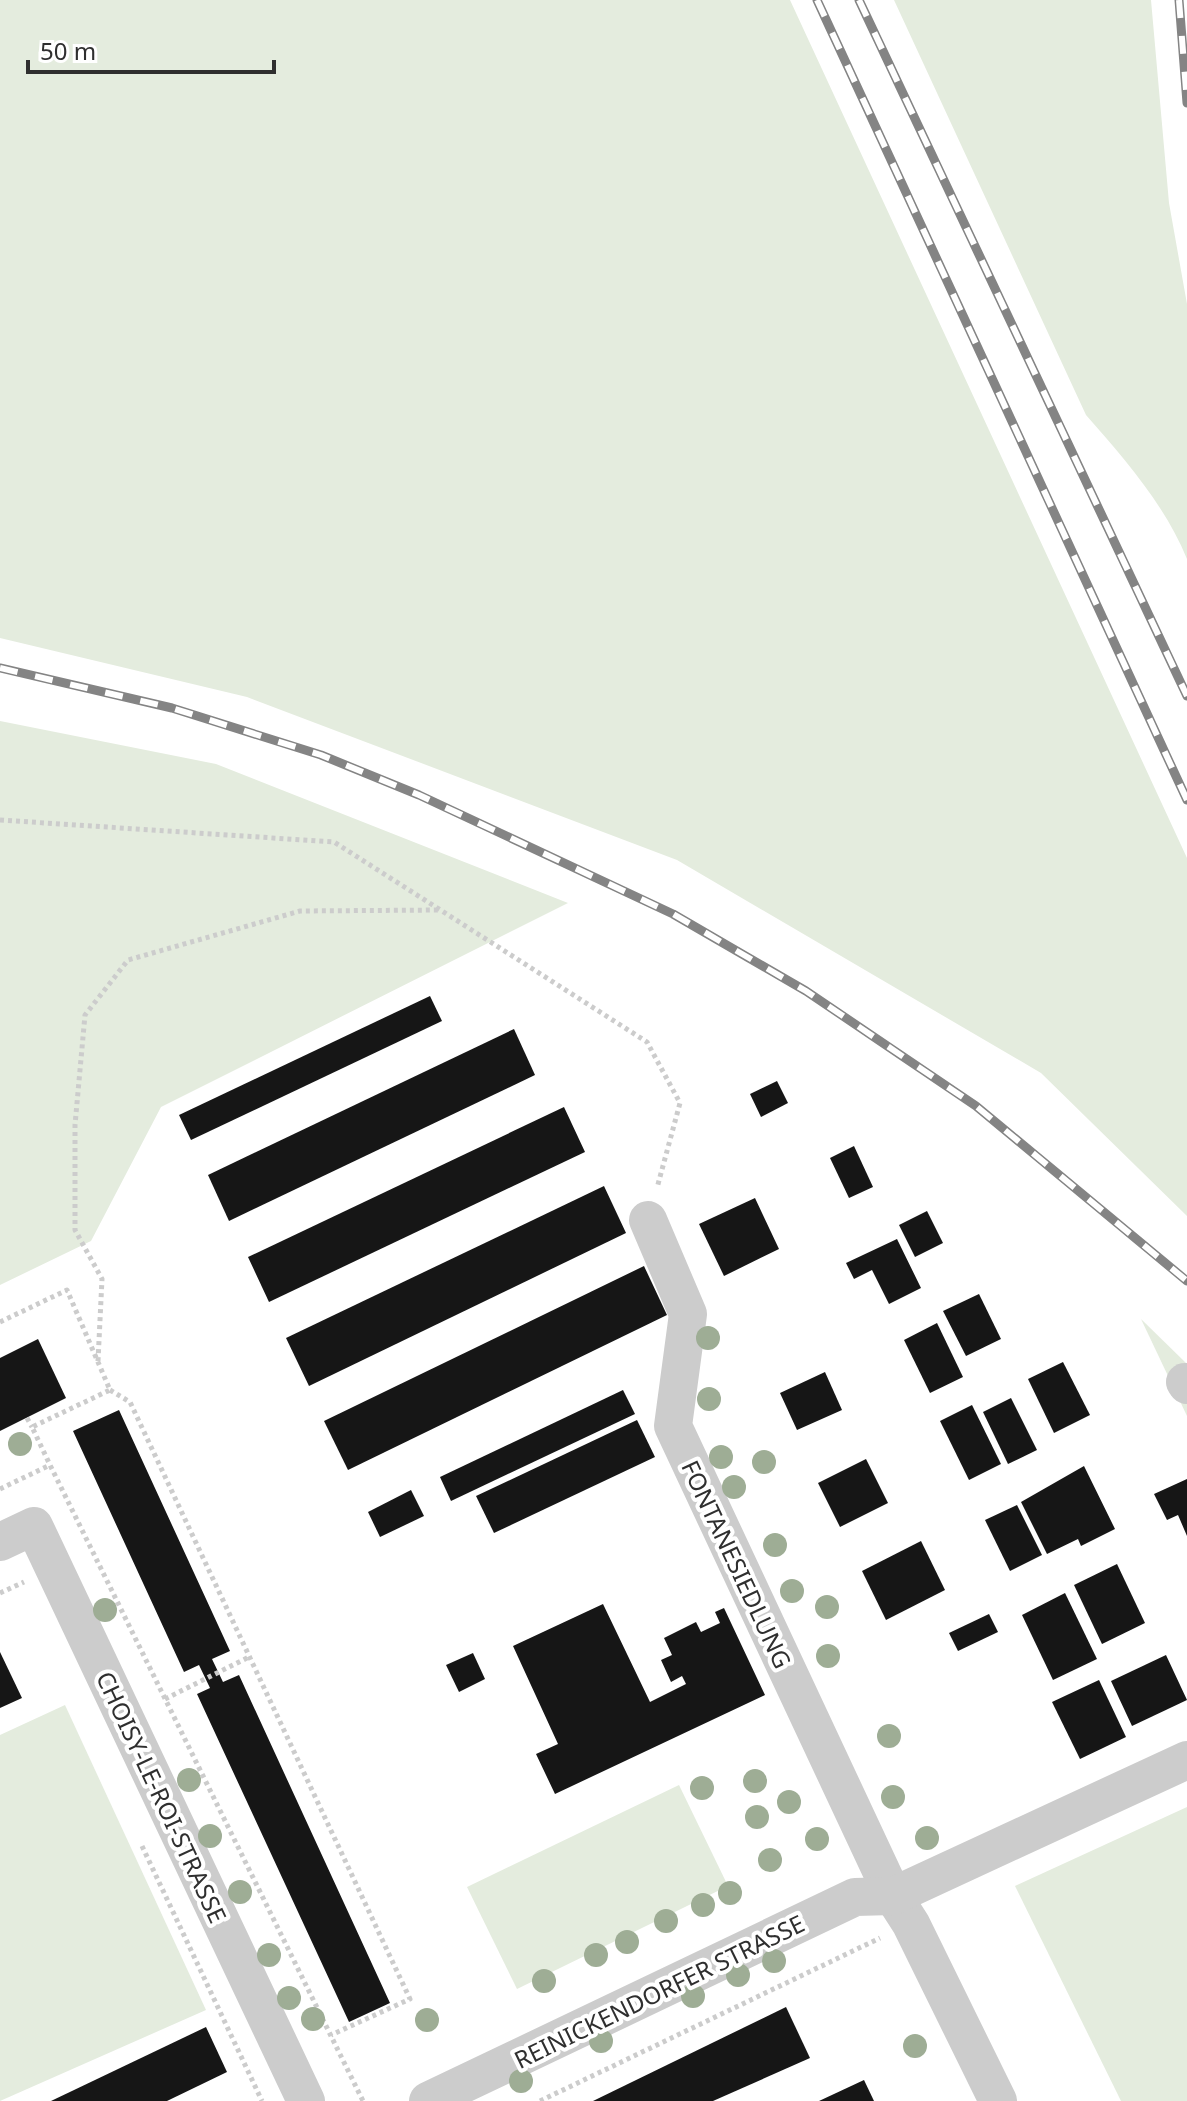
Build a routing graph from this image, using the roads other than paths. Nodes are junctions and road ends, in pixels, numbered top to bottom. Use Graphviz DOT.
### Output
graph roads {
  1 [pos="648,1220"];
  2 [pos="0,1542"];
  3 [pos="1187,1760"];
  4 [pos="902,1910"];
  5 [pos="306,2101"];
  6 [pos="428,2101"];
  7 [pos="998,2101"];
  1 -- 4 [label="street, FONTANESIEDLUNG"];
  2 -- 5 [label="street, CHOISY-LE-ROI-STRASSE"];
  3 -- 4 [label="street"];
  4 -- 6 [label="street, REINICKENDORFER STRASSE"];
  4 -- 7 [label="street, FONTANESIEDLUNG"];
}
